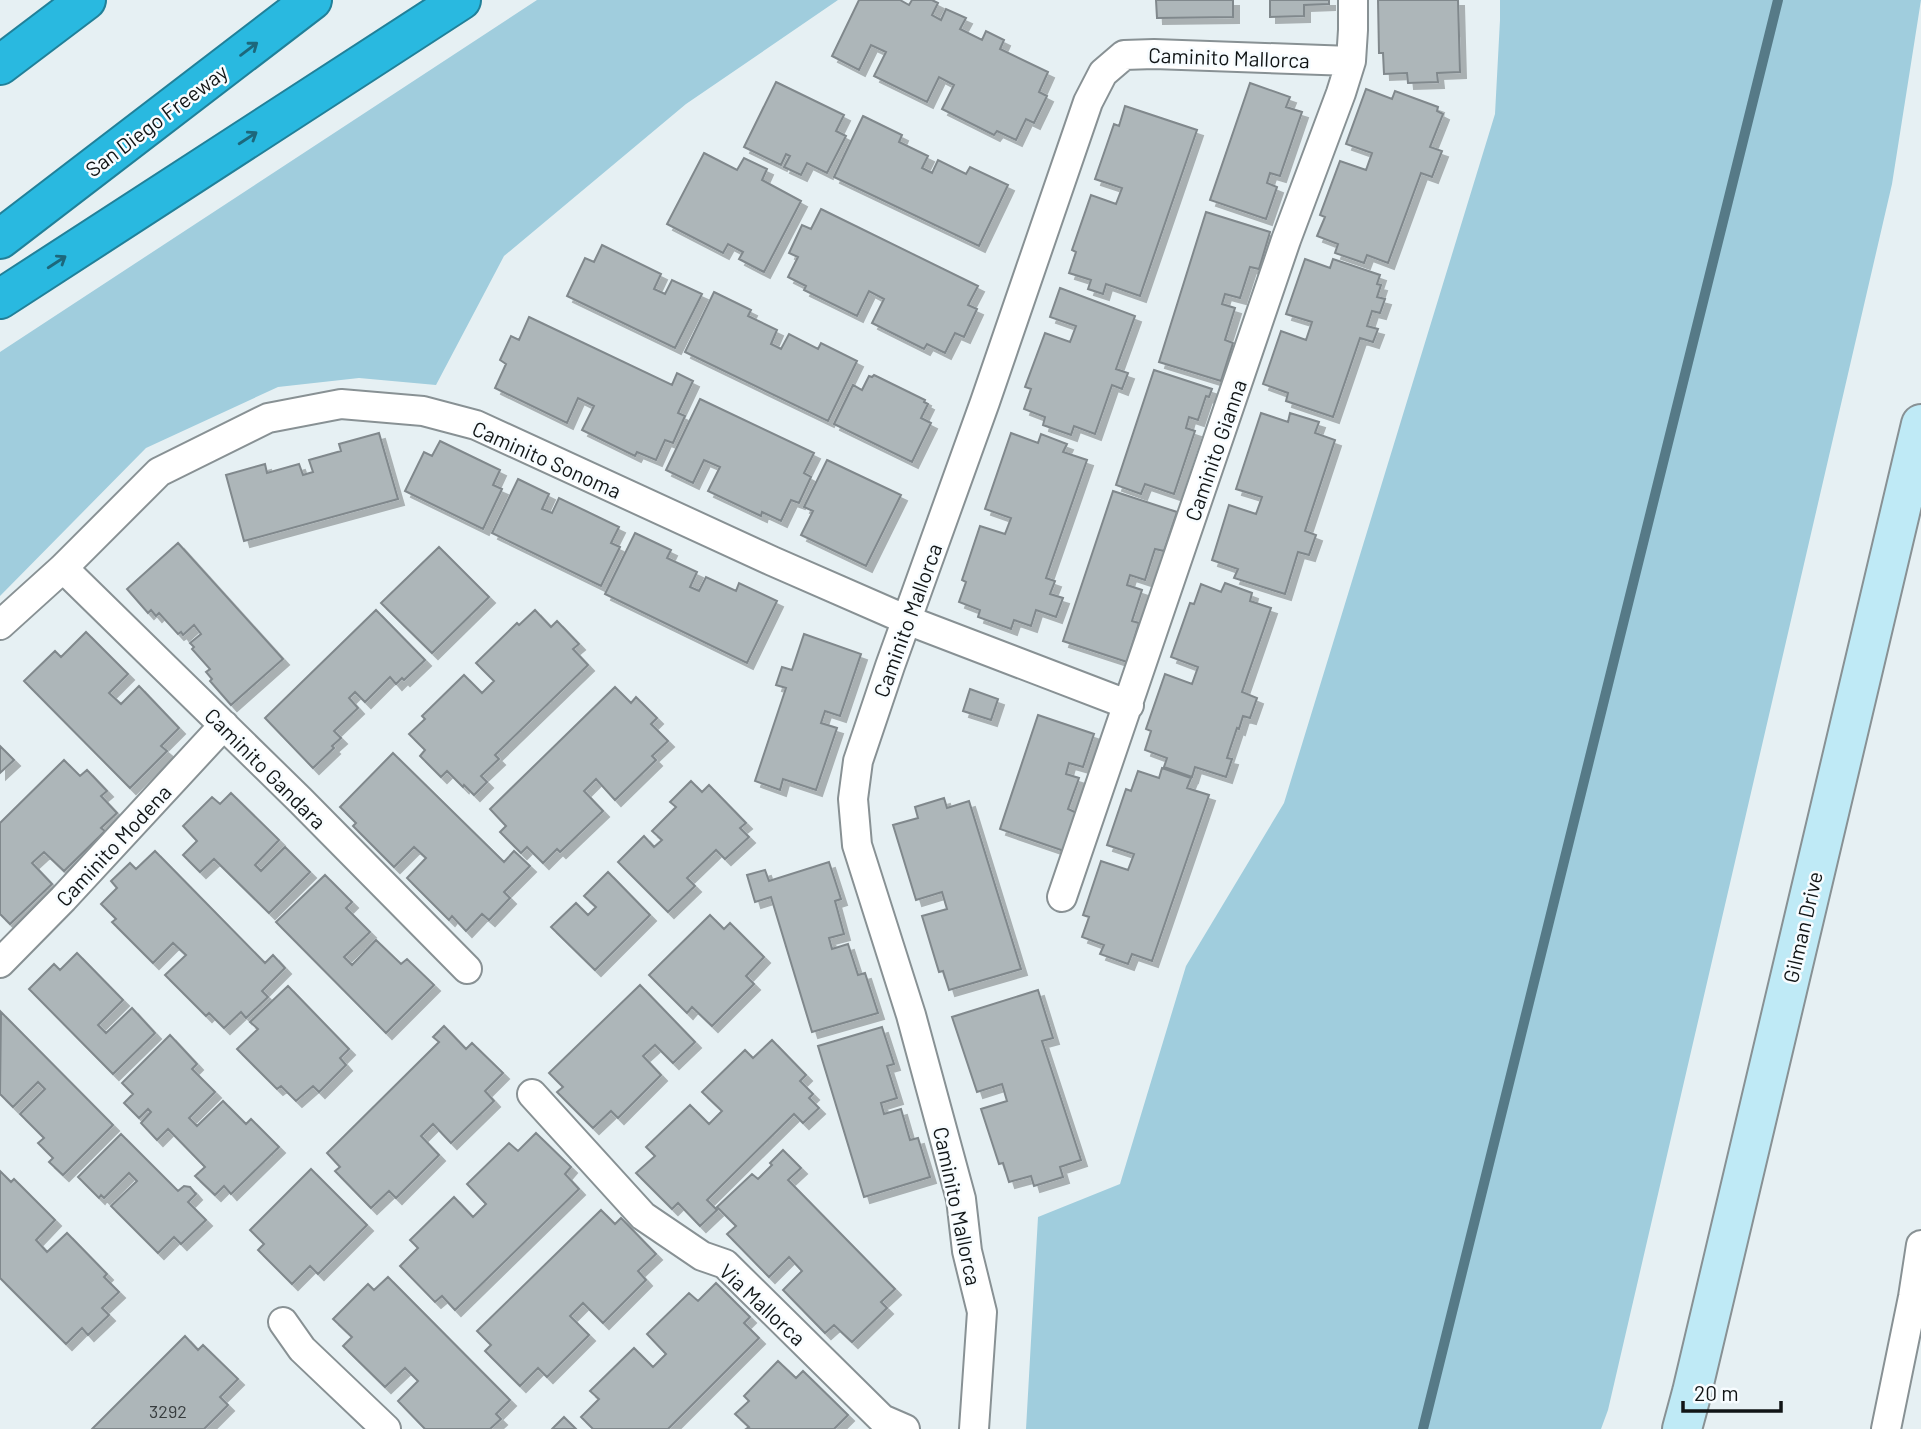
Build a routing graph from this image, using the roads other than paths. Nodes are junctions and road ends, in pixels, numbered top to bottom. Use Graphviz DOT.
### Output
graph roads {
  1 [pos="56,0"];
  2 [pos="86,0"];
  3 [pos="312,0"];
  4 [pos="461,0"];
  5 [pos="1353,0"];
  6 [pos="0,52"];
  7 [pos="1351,61"];
  8 [pos="0,65"];
  9 [pos="0,239"];
  10 [pos="0,299"];
  11 [pos="1921,424"];
  12 [pos="63,568"];
  13 [pos="907,621"];
  14 [pos="0,625"];
  15 [pos="1129,705"];
  16 [pos="224,725"];
  17 [pos="1062,897"];
  18 [pos="0,963"];
  19 [pos="467,969"];
  20 [pos="532,1094"];
  21 [pos="1921,1245"];
  22 [pos="283,1322"];
  23 [pos="386,1429"];
  24 [pos="905,1429"];
  25 [pos="974,1429"];
  26 [pos="1682,1429"];
  27 [pos="1886,1429"];
  1 -- 6 [label="highway"];
  2 -- 8 [label="highway"];
  9 -- 3 [label="highway, San Diego Freeway, one-way"];
  10 -- 4 [label="highway, one-way"];
  5 -- 7 [label="street, Caminito Gianna"];
  7 -- 13 [label="street, Caminito Mallorca"];
  7 -- 15 [label="street, Caminito Gianna"];
  11 -- 26 [label="main road, Gilman Drive"];
  12 -- 13 [label="street, Caminito Sonoma"];
  12 -- 14 [label="street, Caminito Sonoma"];
  12 -- 16 [label="street, Caminito Gandara"];
  13 -- 15 [label="street, Caminito Sonoma"];
  13 -- 25 [label="street, Caminito Mallorca"];
  15 -- 17 [label="street, Caminito Gianna"];
  16 -- 18 [label="street, Caminito Modena"];
  16 -- 19 [label="street, Caminito Gandara"];
  20 -- 24 [label="street, Via Mallorca"];
  21 -- 27 [label="street"];
  22 -- 23 [label="street"];
}
